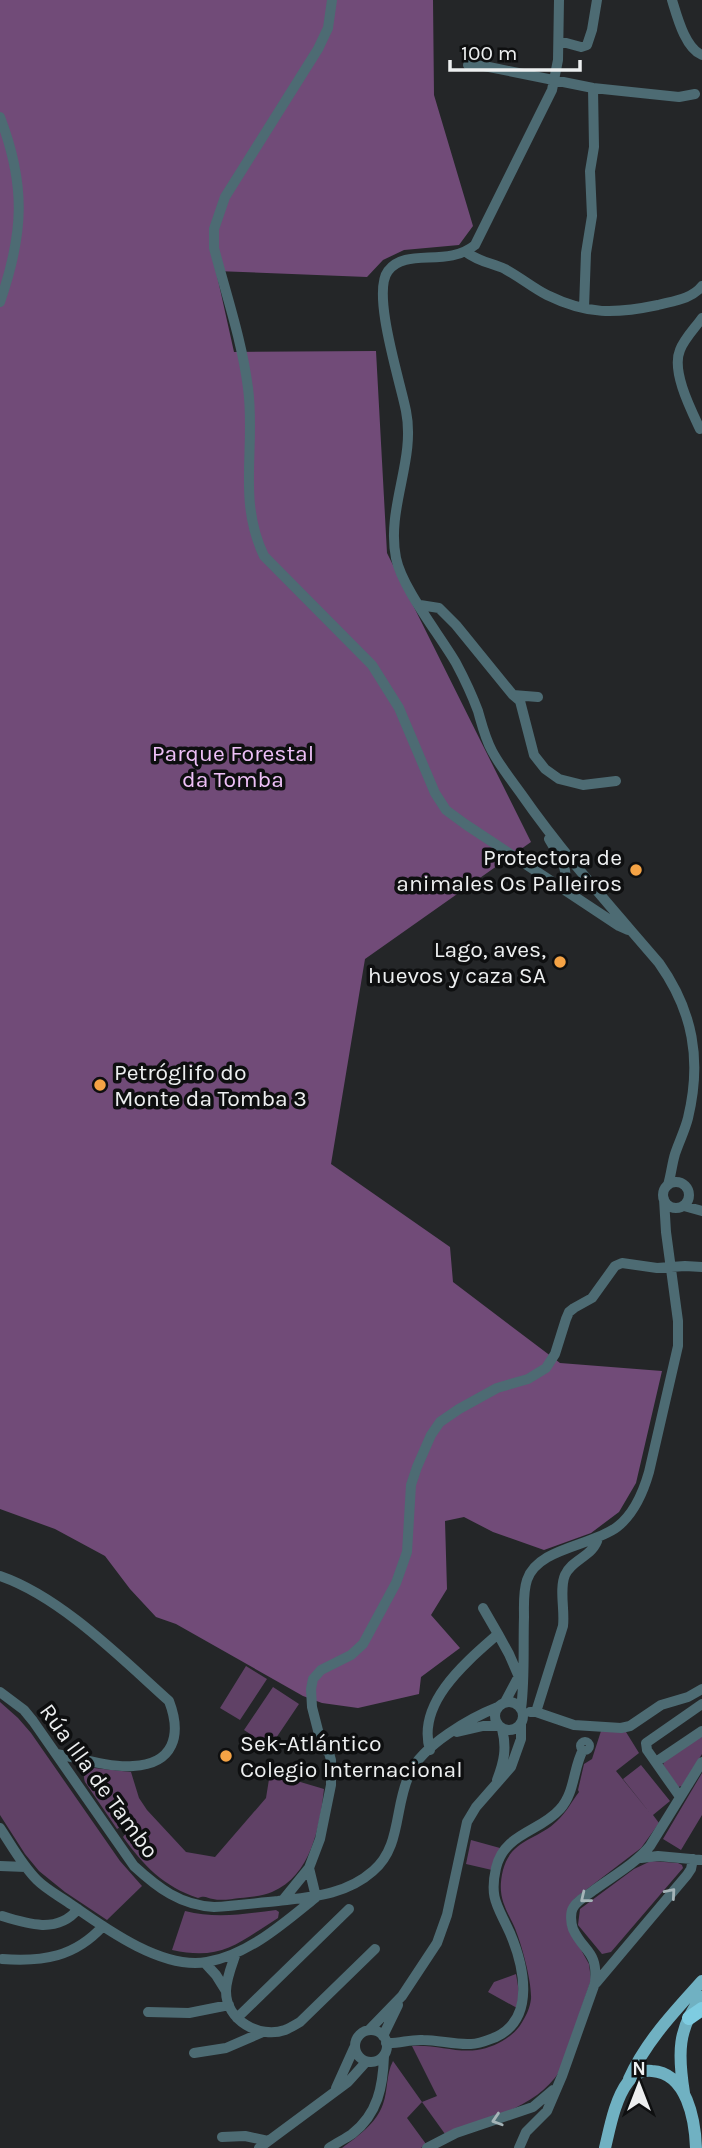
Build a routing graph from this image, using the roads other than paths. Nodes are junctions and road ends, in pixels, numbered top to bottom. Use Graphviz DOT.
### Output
graph roads {
  1 [pos="332,0"];
  2 [pos="559,0"];
  3 [pos="597,0"];
  4 [pos="672,0"];
  5 [pos="559,41"];
  6 [pos="702,55"];
  7 [pos="468,65"];
  8 [pos="554,80"];
  9 [pos="593,88"];
  10 [pos="695,94"];
  11 [pos="0,117"];
  12 [pos="466,252"];
  13 [pos="702,286"];
  14 [pos="0,302"];
  15 [pos="584,308"];
  16 [pos="702,318"];
  17 [pos="701,429"];
  18 [pos="420,605"];
  19 [pos="513,695"];
  20 [pos="538,697"];
  21 [pos="616,781"];
  22 [pos="541,822"];
  23 [pos="551,880"];
  24 [pos="565,883"];
  25 [pos="594,887"];
  26 [pos="577,898"];
  27 [pos="633,932"];
  28 [pos="674,1158"];
  29 [pos="679,1183"];
  30 [pos="668,1185"];
  31 [pos="664,1199"];
  32 [pos="687,1201"];
  33 [pos="702,1202"];
  34 [pos="673,1208"];
  35 [pos="702,1211"];
  36 [pos="665,1223"];
  37 [pos="670,1267"];
  38 [pos="702,1268"];
  39 [pos="598,1538"];
  40 [pos="0,1577"];
  41 [pos="483,1608"];
  42 [pos="498,1634"];
  43 [pos="523,1665"];
  44 [pos="519,1677"];
  45 [pos="702,1689"];
  46 [pos="0,1692"];
  47 [pos="501,1704"];
  48 [pos="702,1704"];
  49 [pos="536,1712"];
  50 [pos="522,1715"];
  51 [pos="500,1728"];
  52 [pos="702,1731"];
  53 [pos="449,1734"];
  54 [pos="430,1750"];
  55 [pos="583,1750"];
  56 [pos="57,1754"];
  57 [pos="656,1762"];
  58 [pos="702,1762"];
  59 [pos="496,1784"];
  60 [pos="680,1797"];
  61 [pos="0,1828"];
  62 [pos="640,1858"];
  63 [pos="698,1859"];
  64 [pos="0,1866"];
  65 [pos="26,1867"];
  66 [pos="309,1868"];
  67 [pos="316,1897"];
  68 [pos="283,1900"];
  69 [pos="78,1909"];
  70 [pos="349,1909"];
  71 [pos="2,1916"];
  72 [pos="103,1926"];
  73 [pos="374,1949"];
  74 [pos="236,1954"];
  75 [pos="593,1958"];
  76 [pos="2,1959"];
  77 [pos="613,1961"];
  78 [pos="205,1963"];
  79 [pos="702,1981"];
  80 [pos="595,1983"];
  81 [pos="226,1991"];
  82 [pos="402,1996"];
  83 [pos="701,2002"];
  84 [pos="229,2005"];
  85 [pos="148,2012"];
  86 [pos="237,2018"];
  87 [pos="689,2018"];
  88 [pos="369,2030"];
  89 [pos="263,2032"];
  90 [pos="385,2039"];
  91 [pos="354,2048"];
  92 [pos="194,2053"];
  93 [pos="384,2056"];
  94 [pos="367,2062"];
  95 [pos="628,2081"];
  96 [pos="556,2088"];
  97 [pos="380,2089"];
  98 [pos="333,2092"];
  99 [pos="684,2093"];
  100 [pos="533,2107"];
  101 [pos="541,2118"];
  102 [pos="693,2120"];
  103 [pos="702,2131"];
  104 [pos="222,2137"];
  105 [pos="263,2145"];
  106 [pos="329,2148"];
  107 [pos="427,2148"];
  108 [pos="519,2148"];
  109 [pos="605,2148"];
  110 [pos="696,2148"];
  1 -- 23 [label="street"];
  2 -- 5 [label="street"];
  3 -- 5 [label="street"];
  4 -- 6 [label="street"];
  5 -- 8 [label="street"];
  7 -- 8 [label="street"];
  8 -- 9 [label="street"];
  8 -- 12 [label="street"];
  9 -- 10 [label="street"];
  9 -- 15 [label="street"];
  11 -- 14 [label="street"];
  12 -- 15 [label="street"];
  12 -- 18 [label="street"];
  13 -- 15 [label="street"];
  16 -- 17 [label="street"];
  18 -- 19 [label="street"];
  18 -- 22 [label="street"];
  19 -- 20 [label="street"];
  19 -- 21 [label="street"];
  22 -- 24 [label="street"];
  22 -- 25 [label="street"];
  23 -- 24 [label="street"];
  23 -- 26 [label="street"];
  24 -- 25 [label="street"];
  25 -- 26 [label="street"];
  25 -- 27 [label="street"];
  26 -- 27 [label="street"];
  27 -- 28 [label="street"];
  28 -- 29 [label="street"];
  28 -- 30 [label="street"];
  29 -- 30 [label="street"];
  29 -- 32 [label="street"];
  30 -- 31 [label="street"];
  31 -- 34 [label="street"];
  31 -- 36 [label="street"];
  32 -- 33 [label="street"];
  32 -- 34 [label="street"];
  32 -- 35 [label="street"];
  34 -- 36 [label="street"];
  36 -- 37 [label="street"];
  37 -- 38 [label="street"];
  37 -- 39 [label="street"];
  37 -- 66 [label="street"];
  39 -- 43 [label="street"];
  39 -- 49 [label="street"];
  40 -- 56 [label="street"];
  41 -- 42 [label="street"];
  42 -- 44 [label="street"];
  42 -- 54 [label="street"];
  43 -- 44 [label="street"];
  43 -- 50 [label="street"];
  44 -- 47 [label="street"];
  45 -- 49 [label="street"];
  46 -- 56 [label="street, Rúa Illa de Tambo"];
  47 -- 50 [label="street"];
  47 -- 51 [label="street"];
  47 -- 53 [label="street, Rúa Illa de Tambo"];
  48 -- 57 [label="street"];
  49 -- 50 [label="street"];
  50 -- 51 [label="street"];
  50 -- 59 [label="street"];
  51 -- 53 [label="street"];
  51 -- 59 [label="street"];
  52 -- 57 [label="street"];
  53 -- 54 [label="street, Rúa Illa de Tambo"];
  54 -- 67 [label="street, Rúa Illa de Tambo"];
  55 -- 90 [label="street"];
  56 -- 68 [label="street, Rúa Illa de Tambo"];
  57 -- 60 [label="street"];
  58 -- 60 [label="street"];
  59 -- 82 [label="street"];
  60 -- 62 [label="street"];
  61 -- 65 [label="street"];
  62 -- 63 [label="street"];
  62 -- 75 [label="street, one-way"];
  77 -- 63 [label="street, one-way"];
  64 -- 65 [label="street"];
  65 -- 69 [label="street"];
  66 -- 67 [label="street"];
  66 -- 68 [label="street"];
  67 -- 68 [label="street, Rúa Illa de Tambo"];
  67 -- 74 [label="street"];
  69 -- 71 [label="street"];
  69 -- 72 [label="street"];
  70 -- 86 [label="street"];
  72 -- 76 [label="street"];
  72 -- 78 [label="street"];
  73 -- 89 [label="street"];
  74 -- 78 [label="street"];
  74 -- 81 [label="street"];
  75 -- 77 [label="street"];
  75 -- 80 [label="street"];
  77 -- 80 [label="street"];
  78 -- 81 [label="street"];
  79 -- 95 [label="main road"];
  80 -- 96 [label="street"];
  81 -- 84 [label="street"];
  82 -- 88 [label="street"];
  82 -- 90 [label="street"];
  83 -- 87 [label="highway"];
  84 -- 85 [label="street"];
  84 -- 86 [label="street"];
  86 -- 89 [label="street"];
  87 -- 99 [label="main road"];
  88 -- 90 [label="street"];
  88 -- 91 [label="street"];
  89 -- 92 [label="street"];
  90 -- 93 [label="street"];
  91 -- 94 [label="street"];
  91 -- 98 [label="street"];
  93 -- 94 [label="street"];
  93 -- 97 [label="street"];
  94 -- 97 [label="street"];
  94 -- 98 [label="street"];
  95 -- 99 [label="main road"];
  95 -- 109 [label="main road"];
  96 -- 100 [label="street"];
  96 -- 101 [label="street"];
  97 -- 106 [label="street"];
  98 -- 105 [label="street"];
  99 -- 102 [label="main road"];
  100 -- 101 [label="street"];
  100 -- 107 [label="street, one-way"];
  101 -- 108 [label="street"];
  102 -- 103 [label="main road"];
  102 -- 110 [label="main road"];
  104 -- 105 [label="street"];
}
